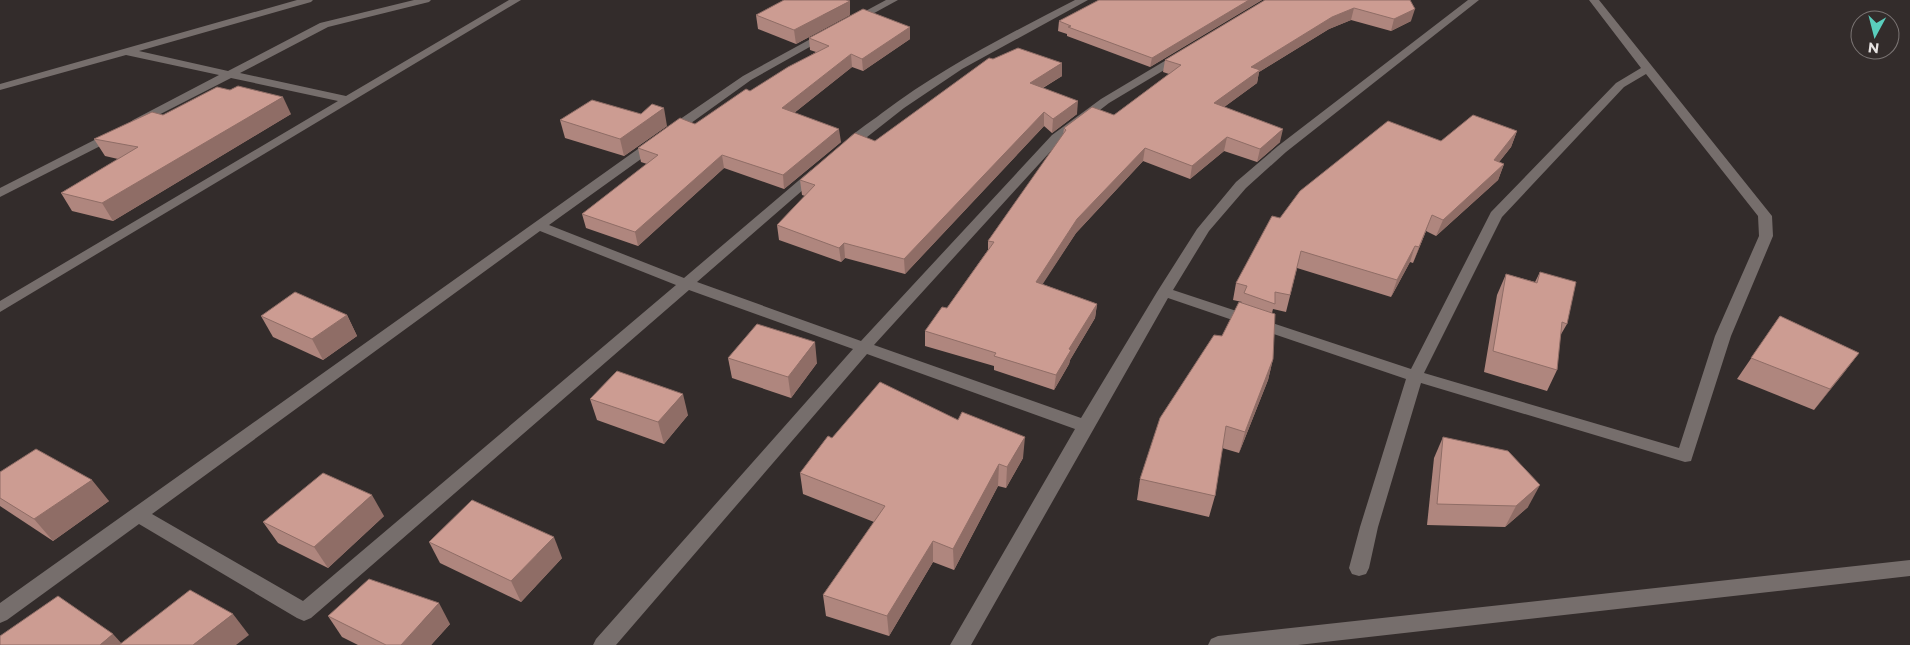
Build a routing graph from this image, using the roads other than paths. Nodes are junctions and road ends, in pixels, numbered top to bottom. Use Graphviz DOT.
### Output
graph roads {
  1 [pos="308,0"];
  2 [pos="426,0"];
  3 [pos="516,0"];
  4 [pos="893,0"];
  5 [pos="1083,0"];
  6 [pos="1473,0"];
  7 [pos="1594,0"];
  8 [pos="1189,50"];
  9 [pos="126,52"];
  10 [pos="1647,69"];
  11 [pos="230,74"];
  12 [pos="0,87"];
  13 [pos="348,100"];
  14 [pos="836,156"];
  15 [pos="821,168"];
  16 [pos="0,193"];
  17 [pos="539,226"];
  18 [pos="687,284"];
  19 [pos="1164,292"];
  20 [pos="0,307"];
  21 [pos="864,347"];
  22 [pos="1415,376"];
  23 [pos="1084,426"];
  24 [pos="138,515"];
  25 [pos="1360,568"];
  26 [pos="1910,568"];
  27 [pos="0,614"];
  28 [pos="603,645"];
  29 [pos="960,645"];
  30 [pos="1218,645"];
  1 -- 9 [label="street"];
  2 -- 11 [label="street"];
  3 -- 13 [label="street"];
  4 -- 17 [label="street"];
  5 -- 14 [label="street"];
  6 -- 19 [label="street"];
  7 -- 10 [label="street"];
  8 -- 21 [label="street"];
  9 -- 11 [label="street"];
  9 -- 12 [label="street"];
  10 -- 22 [label="street"];
  10 -- 22 [label="street"];
  11 -- 13 [label="street"];
  11 -- 16 [label="street"];
  13 -- 20 [label="street"];
  15 -- 18 [label="street"];
  17 -- 18 [label="street"];
  17 -- 24 [label="street"];
  18 -- 21 [label="street"];
  18 -- 24 [label="street"];
  19 -- 22 [label="street"];
  19 -- 23 [label="street"];
  21 -- 23 [label="street"];
  21 -- 28 [label="street"];
  22 -- 25 [label="street"];
  23 -- 29 [label="street"];
  24 -- 27 [label="street"];
  26 -- 30 [label="street"];
}
